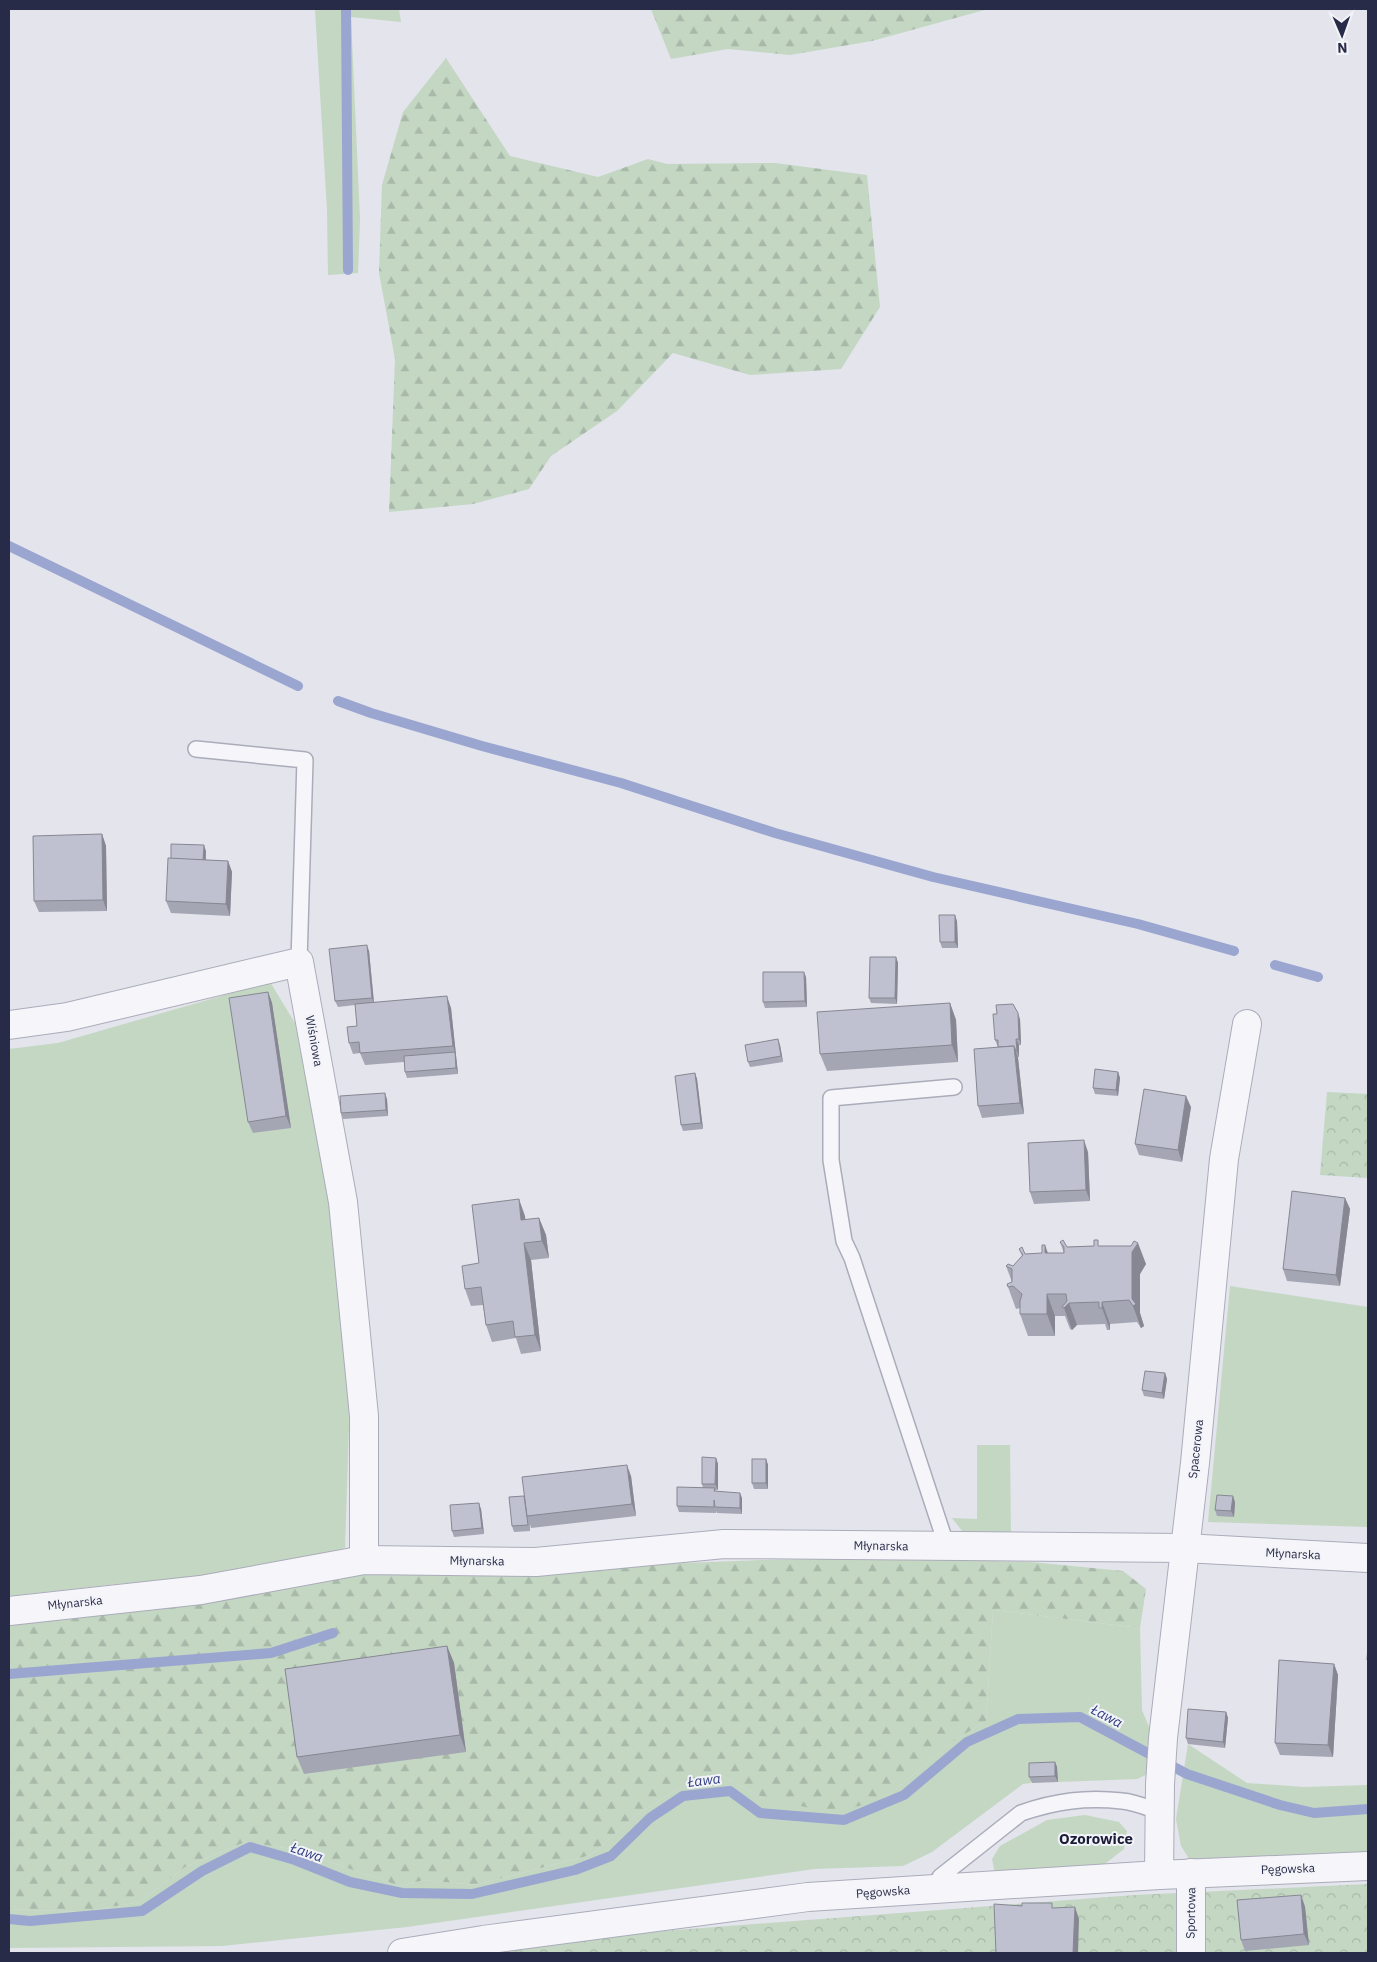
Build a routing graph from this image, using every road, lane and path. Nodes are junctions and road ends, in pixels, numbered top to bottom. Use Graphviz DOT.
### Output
graph roads {
  1 [pos="196,749"];
  2 [pos="299,962"];
  3 [pos="1246,1024"];
  4 [pos="9,1025"];
  5 [pos="954,1087"];
  6 [pos="948,1546"];
  7 [pos="1184,1548"];
  8 [pos="1368,1558"];
  9 [pos="364,1560"];
  10 [pos="9,1611"];
  11 [pos="1160,1812"];
  12 [pos="1368,1866"];
  13 [pos="1191,1874"];
  14 [pos="1160,1875"];
  15 [pos="939,1888"];
  16 [pos="402,1953"];
  17 [pos="1191,1953"];
  1 -- 2 [label="lane"];
  2 -- 4 [label="street"];
  2 -- 9 [label="street, Wiśniowa"];
  3 -- 7 [label="street, Spacerowa"];
  5 -- 6 [label="lane"];
  6 -- 7 [label="street, Młynarska"];
  6 -- 9 [label="street, Młynarska"];
  7 -- 8 [label="street, Młynarska"];
  7 -- 11 [label="street, Spacerowa"];
  9 -- 10 [label="street, Młynarska"];
  11 -- 14 [label="street, Spacerowa"];
  11 -- 15 [label="lane"];
  12 -- 13 [label="street, Pęgowska"];
  13 -- 14 [label="street, Pęgowska"];
  13 -- 17 [label="street, Sportowa"];
  14 -- 15 [label="street, Pęgowska"];
  15 -- 16 [label="street, Pęgowska"];
}
